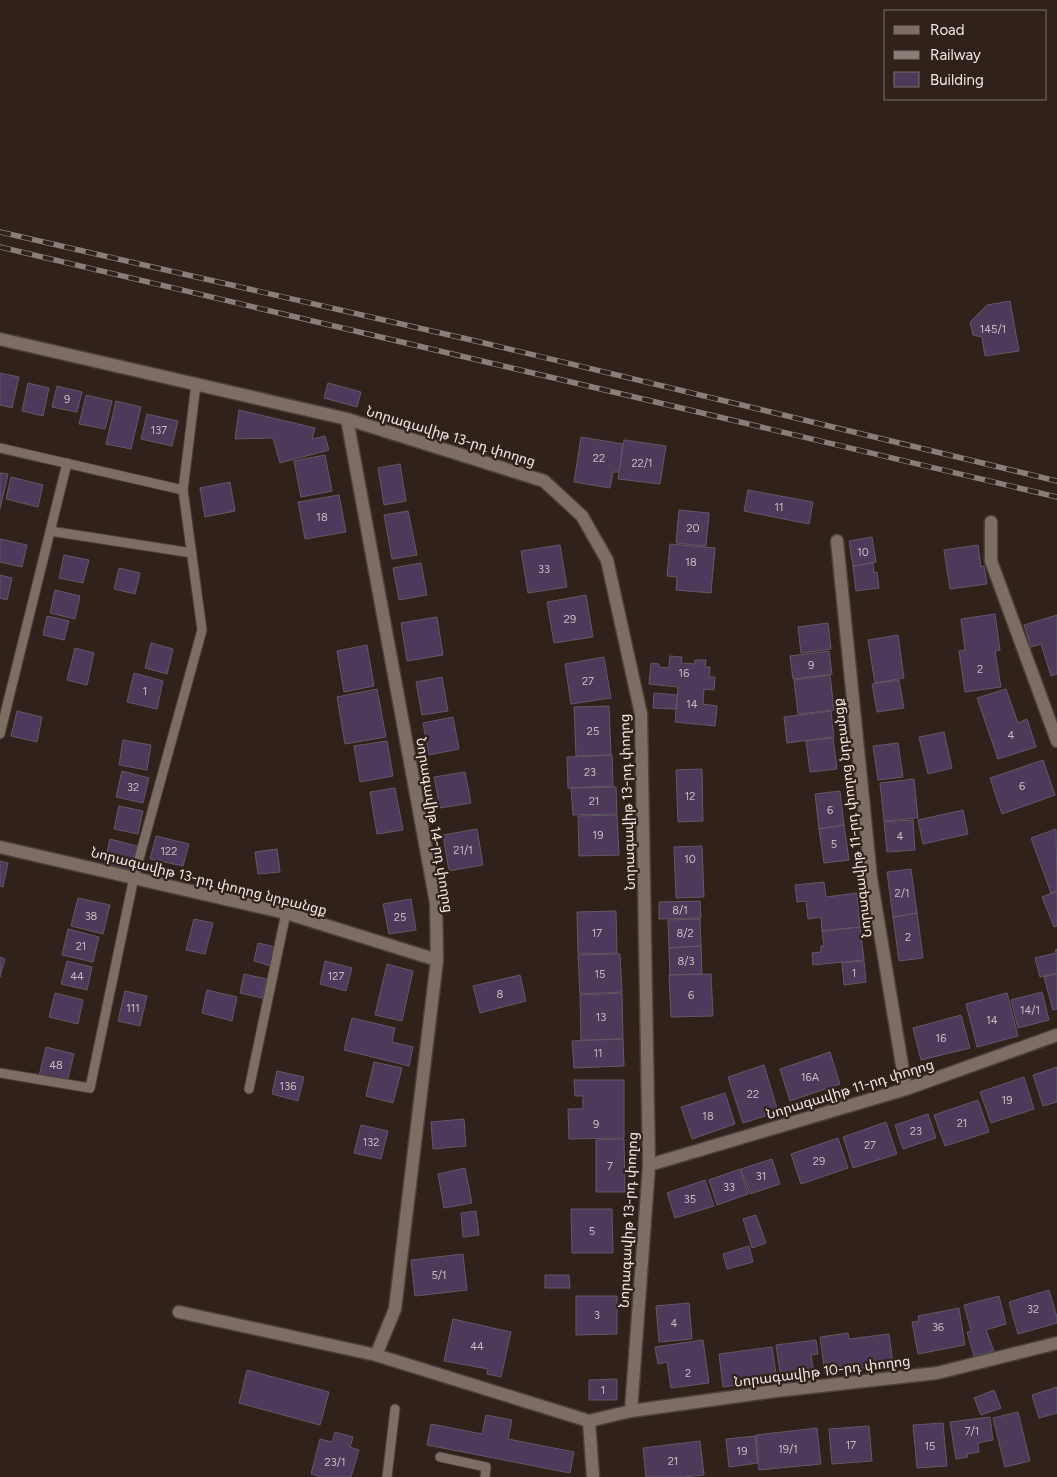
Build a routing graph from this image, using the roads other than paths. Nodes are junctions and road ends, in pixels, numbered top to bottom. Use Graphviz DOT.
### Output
graph roads {
  1 [pos="0,339"];
  2 [pos="196,384"];
  3 [pos="347,419"];
  4 [pos="0,448"];
  5 [pos="67,463"];
  6 [pos="184,490"];
  7 [pos="991,522"];
  8 [pos="50,531"];
  9 [pos="837,542"];
  10 [pos="192,553"];
  11 [pos="0,734"];
  12 [pos="1057,742"];
  13 [pos="0,847"];
  14 [pos="134,877"];
  15 [pos="286,913"];
  16 [pos="437,960"];
  17 [pos="1057,1035"];
  18 [pos="0,1073"];
  19 [pos="249,1089"];
  20 [pos="906,1089"];
  21 [pos="649,1165"];
  22 [pos="179,1312"];
  23 [pos="1057,1343"];
  24 [pos="376,1355"];
  25 [pos="395,1409"];
  26 [pos="631,1411"];
  27 [pos="589,1421"];
  28 [pos="440,1457"];
  29 [pos="387,1477"];
  30 [pos="485,1477"];
  31 [pos="593,1477"];
  1 -- 2 [label="street, Նորագավիթ 13-րդ փողոց"];
  2 -- 3 [label="street, Նորագավիթ 13-րդ փողոց"];
  2 -- 6 [label="lane"];
  3 -- 16 [label="street, Նորագավիթ 14-րդ փողոց"];
  3 -- 21 [label="street, Նորագավիթ 13-րդ փողոց"];
  4 -- 5 [label="lane"];
  5 -- 6 [label="lane"];
  5 -- 8 [label="lane"];
  6 -- 10 [label="lane"];
  7 -- 12 [label="street"];
  8 -- 10 [label="lane"];
  8 -- 11 [label="lane"];
  9 -- 20 [label="street, Նորագավիթ 11-րդ փողոց նրբանցք"];
  10 -- 14 [label="lane"];
  13 -- 14 [label="street, Նորագավիթ 13-րդ փողոց նրբանցք"];
  14 -- 15 [label="street, Նորագավիթ 13-րդ փողոց նրբանցք"];
  14 -- 18 [label="lane"];
  15 -- 16 [label="street, Նորագավիթ 13-րդ փողոց նրբանցք"];
  15 -- 19 [label="lane"];
  16 -- 24 [label="street, Նորագավիթ 14-րդ փողոց"];
  17 -- 20 [label="street, Նորագավիթ 11-րդ փողոց"];
  20 -- 21 [label="street, Նորագավիթ 11-րդ փողոց"];
  21 -- 26 [label="street, Նորագավիթ 13-րդ փողոց"];
  22 -- 24 [label="street"];
  23 -- 26 [label="street, Նորագավիթ 10-րդ փողոց"];
  24 -- 27 [label="street"];
  25 -- 29 [label="lane"];
  26 -- 27 [label="street, Նորագավիթ 10-րդ փողոց"];
  27 -- 31 [label="street"];
  28 -- 30 [label="lane"];
}
